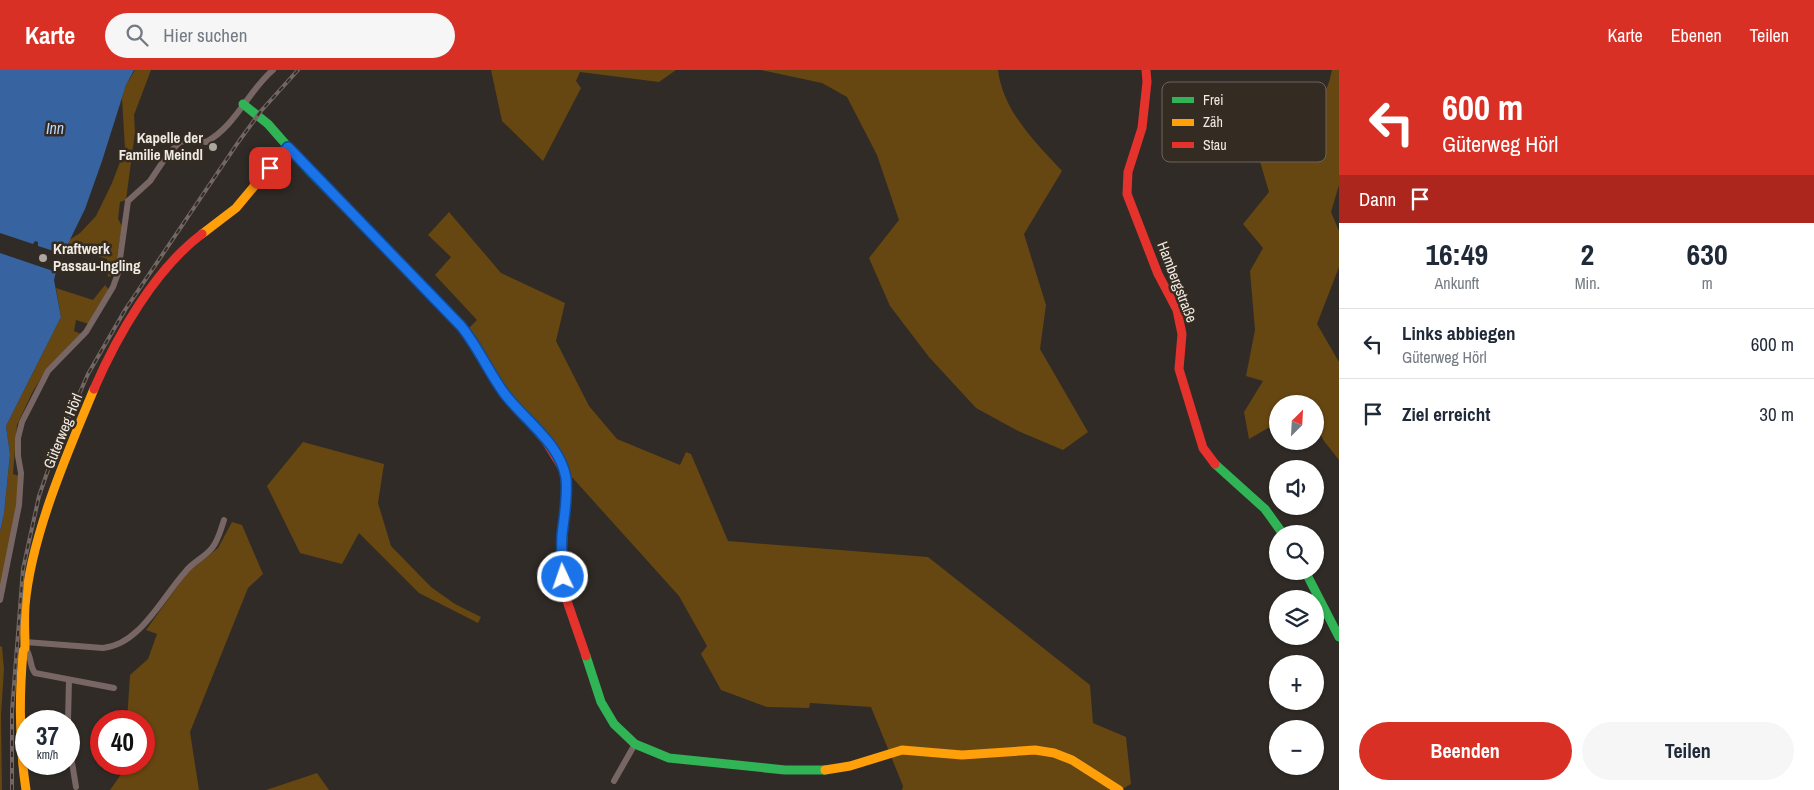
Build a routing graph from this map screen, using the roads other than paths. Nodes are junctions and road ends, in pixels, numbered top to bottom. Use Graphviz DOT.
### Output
graph roads {
  1 [pos="273,70"];
  2 [pos="1146,70"];
  3 [pos="243,104"];
  4 [pos="288,147"];
  5 [pos="224,520"];
  6 [pos="1277,525"];
  7 [pos="1310,580"];
  8 [pos="0,600"];
  9 [pos="1339,637"];
  10 [pos="25,645"];
  11 [pos="69,680"];
  12 [pos="114,688"];
  13 [pos="68,710"];
  14 [pos="634,744"];
  15 [pos="74,775"];
  16 [pos="614,781"];
  17 [pos="76,787"];
  18 [pos="26,790"];
  19 [pos="1119,790"];
  1 -- 3 [label="street"];
  2 -- 6 [label="street, Hambergstraße"];
  3 -- 4 [label="street"];
  3 -- 8 [label="street"];
  4 -- 10 [label="street, Güterweg Hörl"];
  4 -- 14 [label="street"];
  5 -- 10 [label="street"];
  7 -- 9 [label="street"];
  10 -- 11 [label="street"];
  10 -- 18 [label="street, Güterweg Hörl"];
  11 -- 12 [label="street"];
  11 -- 13 [label="street"];
  14 -- 16 [label="street"];
  14 -- 19 [label="street"];
  15 -- 17 [label="street"];
}
